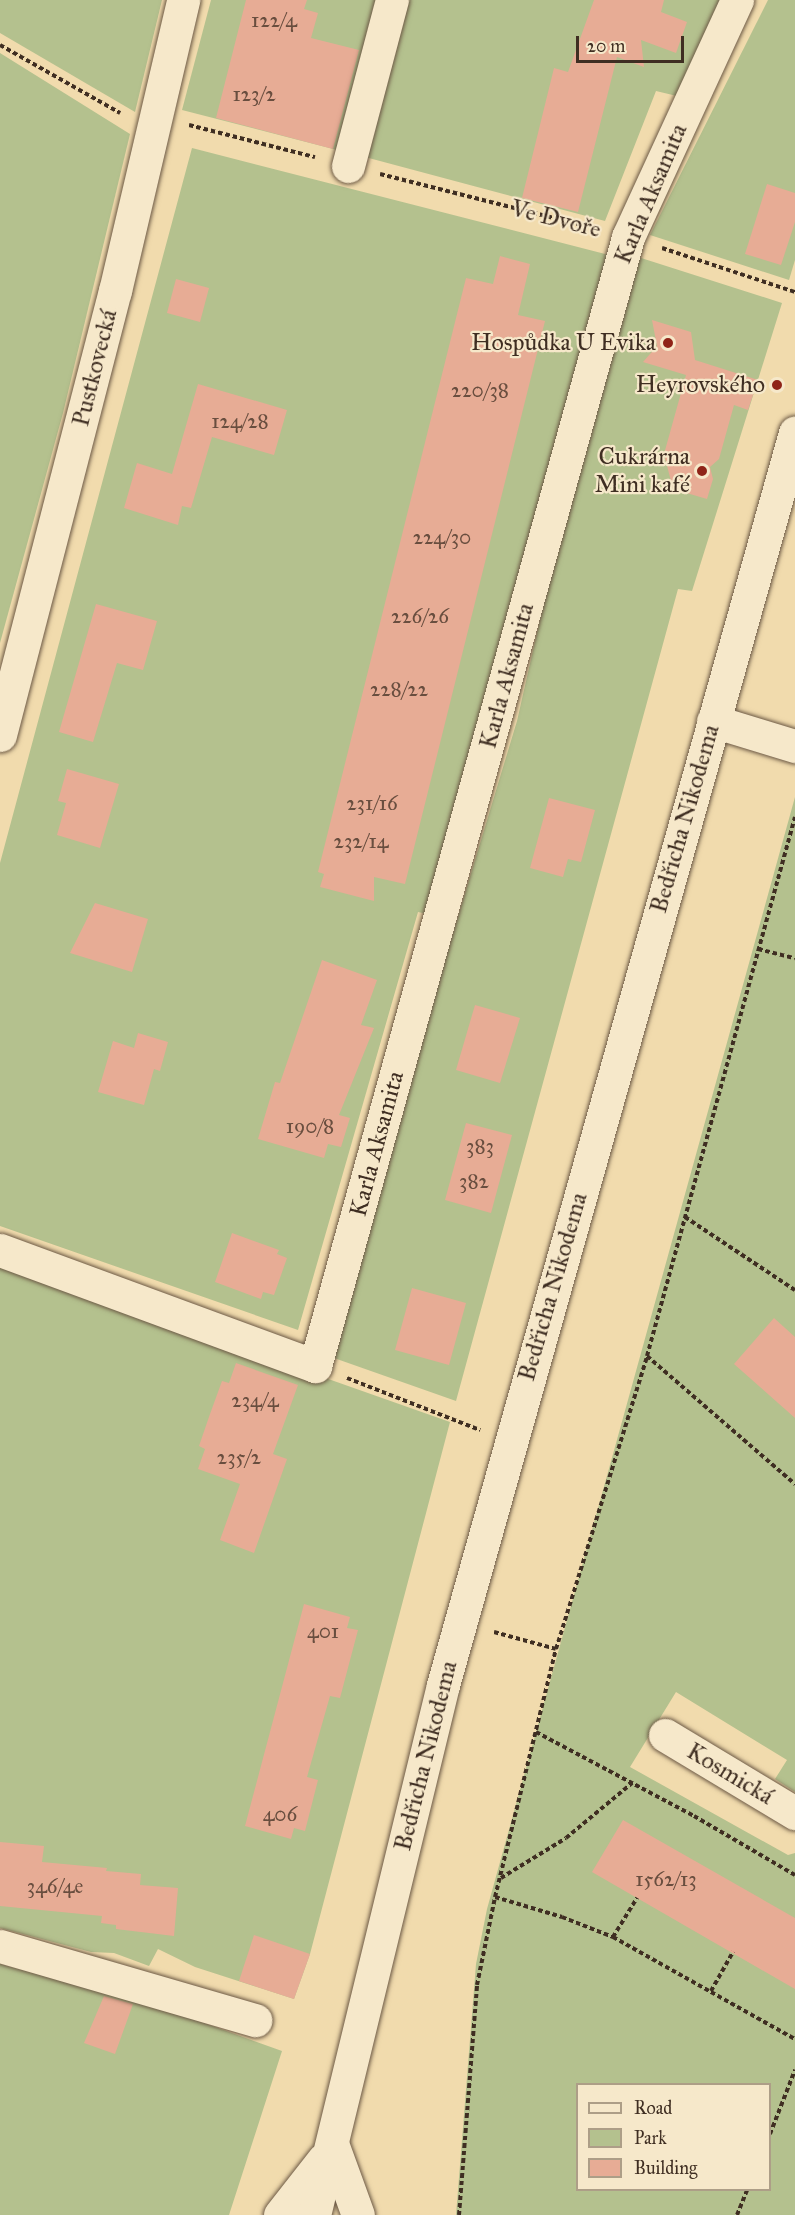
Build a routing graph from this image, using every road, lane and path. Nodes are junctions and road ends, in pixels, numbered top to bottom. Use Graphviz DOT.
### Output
graph roads {
  1 [pos="183,0"];
  2 [pos="392,0"];
  3 [pos="737,0"];
  4 [pos="0,45"];
  5 [pos="156,117"];
  6 [pos="348,166"];
  7 [pos="628,237"];
  8 [pos="795,292"];
  9 [pos="795,433"];
  10 [pos="713,721"];
  11 [pos="0,735"];
  12 [pos="795,746"];
  13 [pos="795,817"];
  14 [pos="758,949"];
  15 [pos="795,958"];
  16 [pos="685,1217"];
  17 [pos="0,1250"];
  18 [pos="795,1290"];
  19 [pos="647,1356"];
  20 [pos="315,1366"];
  21 [pos="481,1430"];
  22 [pos="795,1484"];
  23 [pos="536,1732"];
  24 [pos="665,1735"];
  25 [pos="632,1783"];
  26 [pos="795,1813"];
  27 [pos="795,1875"];
  28 [pos="500,1879"];
  29 [pos="495,1897"];
  30 [pos="637,1898"];
  31 [pos="613,1937"];
  32 [pos="0,1946"];
  33 [pos="733,1952"];
  34 [pos="711,1991"];
  35 [pos="255,2020"];
  36 [pos="795,2039"];
  37 [pos="795,2070"];
  38 [pos="771,2131"];
  39 [pos="333,2146"];
  40 [pos="747,2191"];
  41 [pos="280,2215"];
  42 [pos="314,2215"];
  43 [pos="358,2215"];
  44 [pos="459,2215"];
  45 [pos="737,2215"];
  1 -- 5 [label="street, Pustkovecká"];
  2 -- 6 [label="street"];
  3 -- 7 [label="street, Karla Aksamita"];
  4 -- 5 [label="path, Ve Dvoře"];
  5 -- 6 [label="path, Ve Dvoře"];
  5 -- 11 [label="street, Pustkovecká"];
  6 -- 7 [label="path, Ve Dvoře"];
  7 -- 8 [label="path, Ve Dvoře"];
  7 -- 20 [label="street, Karla Aksamita"];
  9 -- 10 [label="street, Bedřicha Nikodema"];
  10 -- 12 [label="street"];
  10 -- 39 [label="street, Bedřicha Nikodema"];
  13 -- 14 [label="path"];
  14 -- 15 [label="path"];
  14 -- 16 [label="path"];
  16 -- 18 [label="path"];
  16 -- 19 [label="path"];
  17 -- 20 [label="street"];
  19 -- 22 [label="path"];
  19 -- 23 [label="path"];
  20 -- 21 [label="path"];
  23 -- 25 [label="path"];
  23 -- 28 [label="path"];
  24 -- 26 [label="street, Kosmická"];
  25 -- 27 [label="path"];
  25 -- 28 [label="path"];
  28 -- 29 [label="path"];
  29 -- 31 [label="path"];
  29 -- 44 [label="path"];
  30 -- 31 [label="path"];
  31 -- 34 [label="path"];
  32 -- 35 [label="street"];
  33 -- 34 [label="path"];
  34 -- 36 [label="path"];
  37 -- 38 [label="path"];
  39 -- 41 [label="street, Bedřicha Nikodema"];
  39 -- 42 [label="street, Bedřicha Nikodema"];
  39 -- 43 [label="street"];
  40 -- 45 [label="path"];
}
